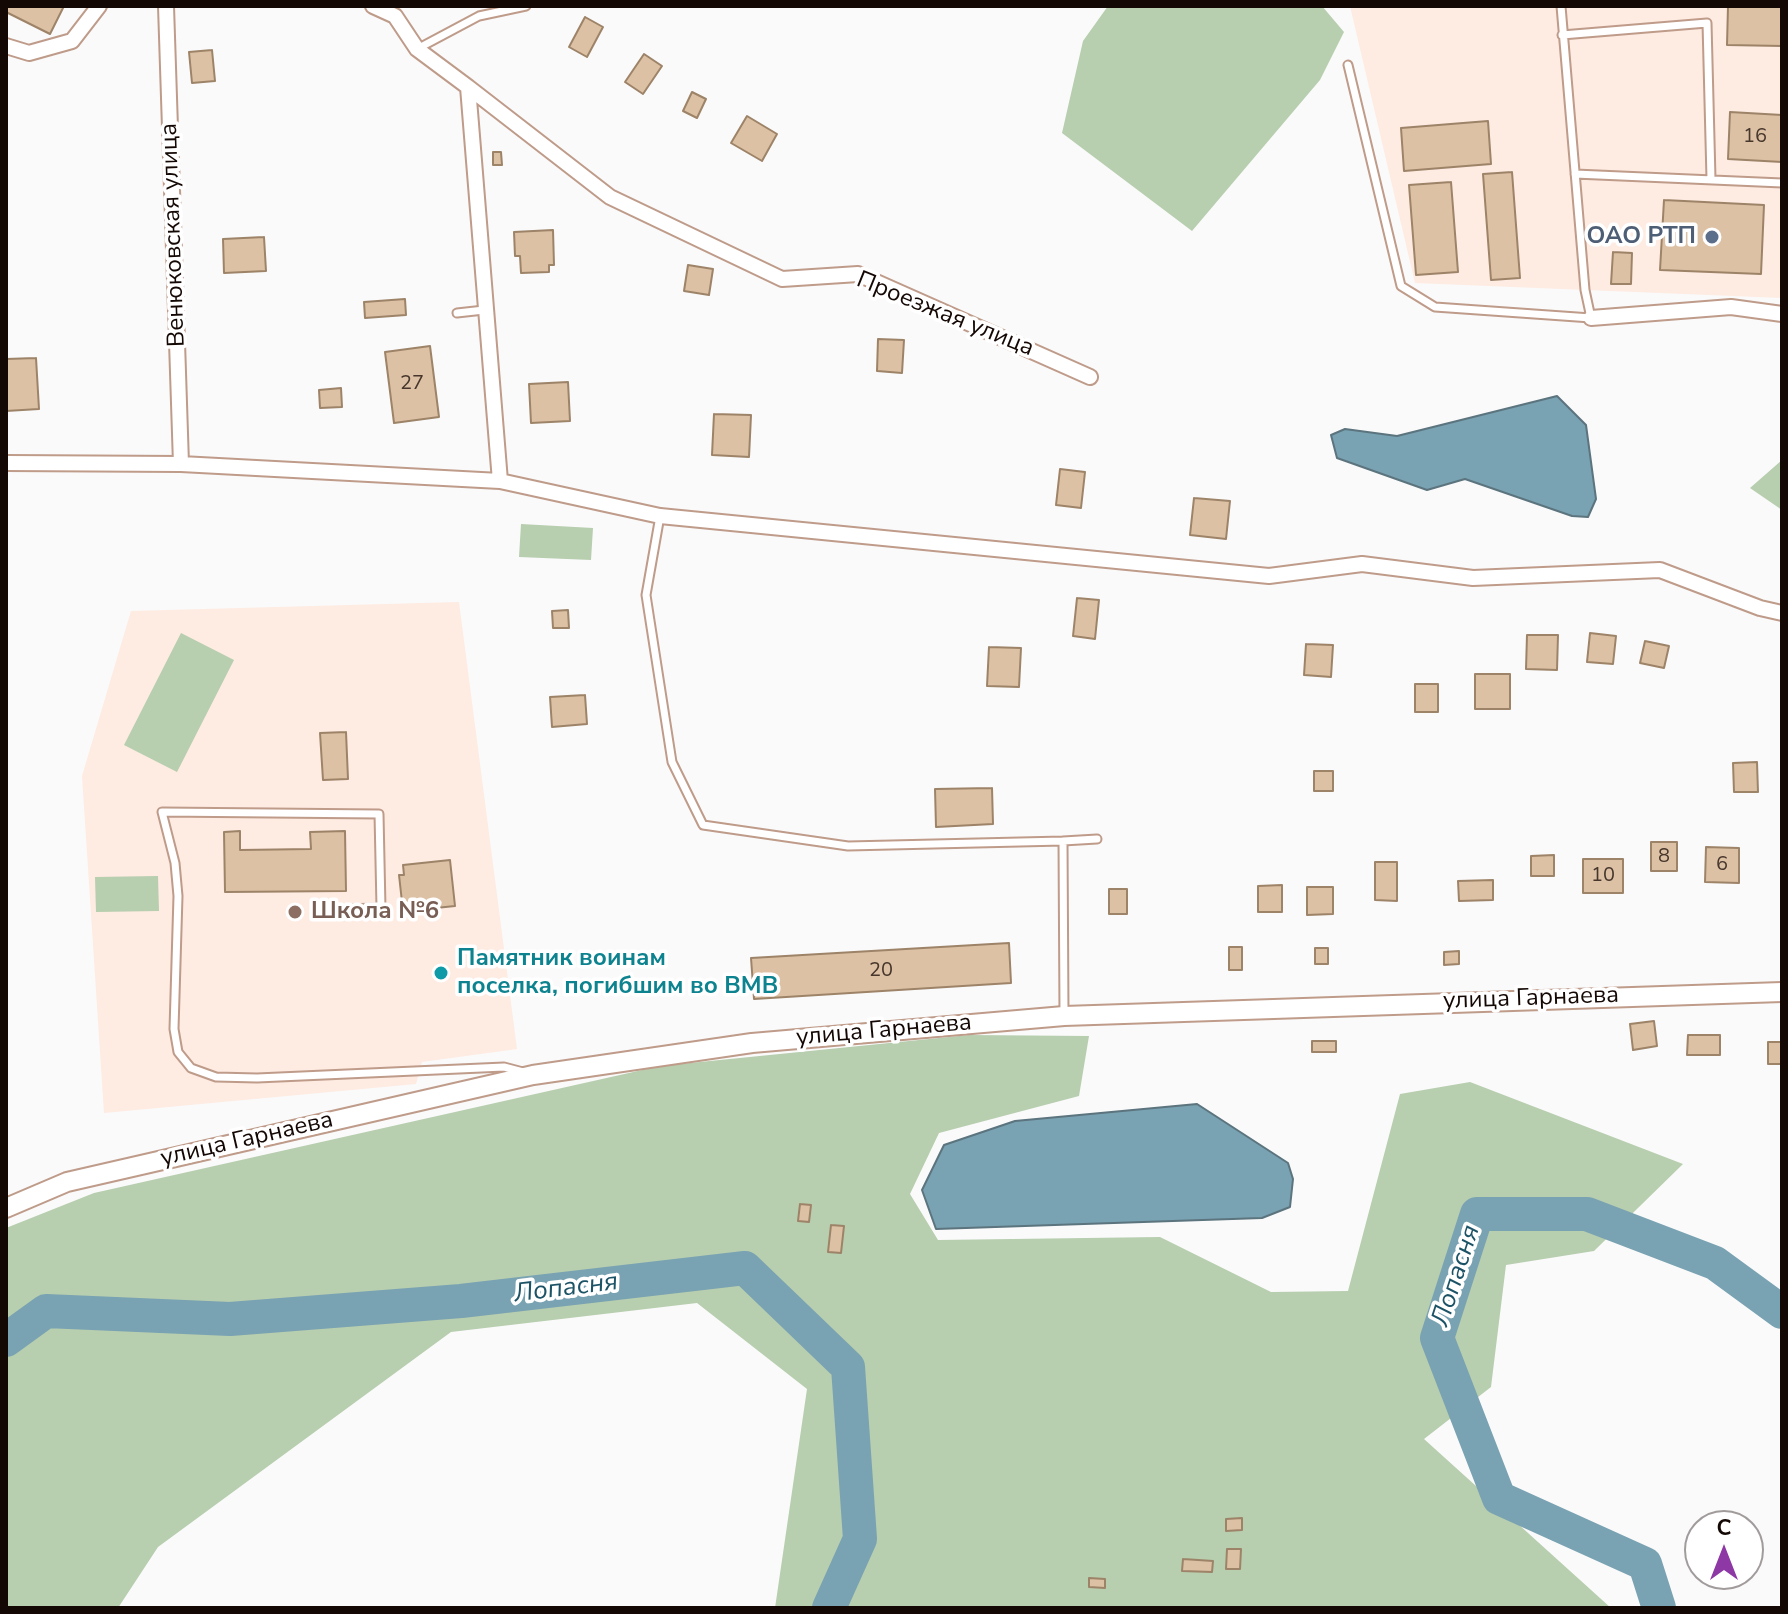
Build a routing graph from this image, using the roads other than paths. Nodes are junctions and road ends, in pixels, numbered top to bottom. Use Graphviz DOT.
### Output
graph roads {
  1 [pos="99,6"];
  2 [pos="166,6"];
  3 [pos="373,6"];
  4 [pos="526,6"];
  5 [pos="1561,6"];
  6 [pos="397,11"];
  7 [pos="1562,35"];
  8 [pos="6,46"];
  9 [pos="417,49"];
  10 [pos="1348,65"];
  11 [pos="468,87"];
  12 [pos="1575,174"];
  13 [pos="1711,179"];
  14 [pos="1782,183"];
  15 [pos="484,310"];
  16 [pos="457,313"];
  17 [pos="1782,314"];
  18 [pos="1591,318"];
  19 [pos="1090,377"];
  20 [pos="6,463"];
  21 [pos="181,464"];
  22 [pos="500,481"];
  23 [pos="660,516"];
  24 [pos="1782,613"];
  25 [pos="1097,839"];
  26 [pos="1063,841"];
  27 [pos="339,909"];
  28 [pos="1782,992"];
  29 [pos="1064,1016"];
  30 [pos="533,1075"];
  31 [pos="6,1208"];
  1 -- 8 [label="street"];
  2 -- 21 [label="street, Венюковская улица"];
  3 -- 6 [label="street"];
  4 -- 9 [label="lane"];
  5 -- 7 [label="lane"];
  6 -- 9 [label="street, Проезжая улица"];
  7 -- 12 [label="lane"];
  7 -- 13 [label="lane"];
  9 -- 11 [label="street, Проезжая улица"];
  10 -- 18 [label="lane"];
  11 -- 15 [label="street"];
  11 -- 19 [label="street, Проезжая улица"];
  12 -- 13 [label="lane"];
  12 -- 18 [label="lane"];
  13 -- 14 [label="lane"];
  15 -- 16 [label="lane"];
  15 -- 22 [label="street"];
  17 -- 18 [label="street"];
  20 -- 21 [label="street"];
  21 -- 22 [label="street"];
  22 -- 23 [label="street"];
  23 -- 24 [label="street"];
  23 -- 26 [label="lane"];
  25 -- 26 [label="lane"];
  26 -- 29 [label="lane"];
  27 -- 30 [label="lane"];
  28 -- 29 [label="street, улица Гарнаева"];
  29 -- 30 [label="street, улица Гарнаева"];
  30 -- 31 [label="street, улица Гарнаева"];
}
